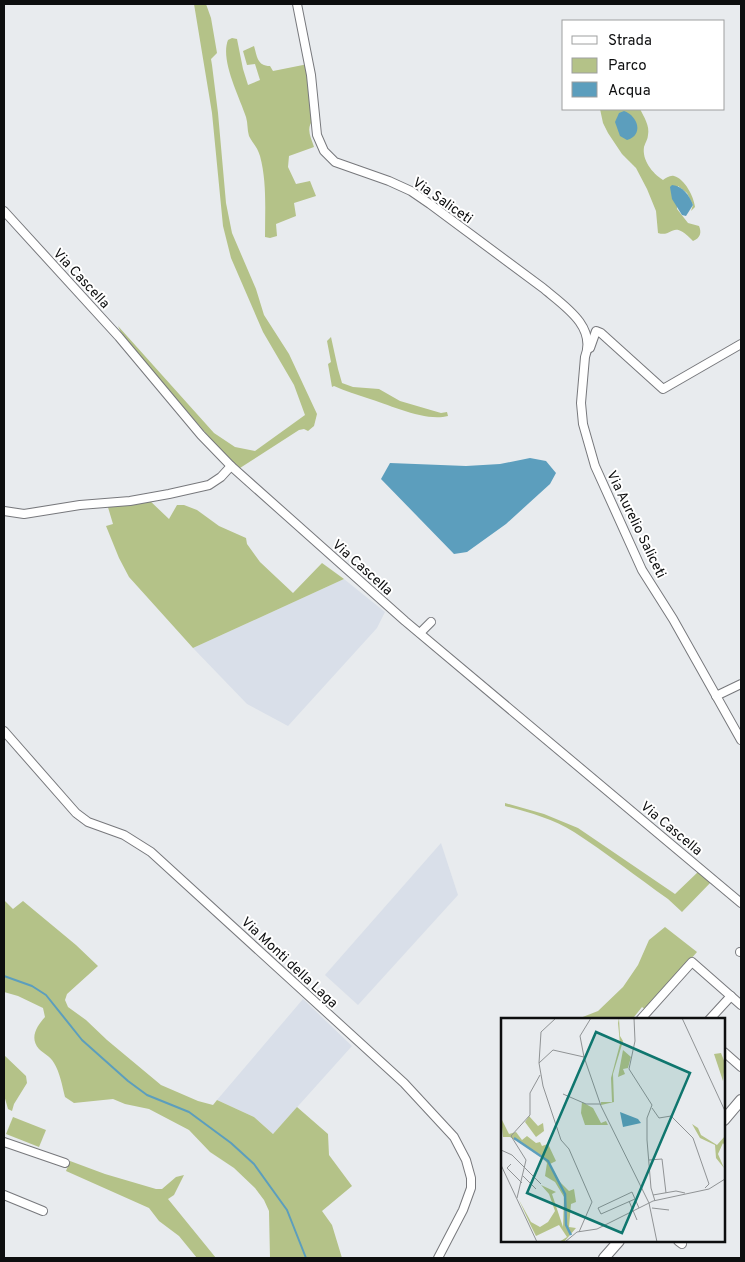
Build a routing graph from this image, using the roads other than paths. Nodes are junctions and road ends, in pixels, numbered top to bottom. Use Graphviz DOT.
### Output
graph roads {
  1 [pos="296,4"];
  2 [pos="4,211"];
  3 [pos="741,344"];
  4 [pos="585,357"];
  5 [pos="231,466"];
  6 [pos="4,512"];
  7 [pos="431,622"];
  8 [pos="420,633"];
  9 [pos="741,684"];
  10 [pos="716,696"];
  11 [pos="4,731"];
  12 [pos="741,740"];
  13 [pos="741,903"];
  14 [pos="731,996"];
  15 [pos="741,1005"];
  16 [pos="642,1018"];
  17 [pos="712,1018"];
  18 [pos="725,1053"];
  19 [pos="741,1067"];
  20 [pos="741,1100"];
  21 [pos="725,1119"];
  22 [pos="4,1142"];
  23 [pos="65,1163"];
  24 [pos="4,1195"];
  25 [pos="44,1211"];
  26 [pos="618,1242"];
  27 [pos="438,1258"];
  28 [pos="604,1258"];
  1 -- 4 [label="street, Via Saliceti"];
  2 -- 5 [label="street, Via Cascella"];
  3 -- 4 [label="street"];
  4 -- 10 [label="street, Via Aurelio Saliceti"];
  5 -- 6 [label="street"];
  5 -- 8 [label="street, Via Cascella"];
  7 -- 8 [label="street"];
  8 -- 13 [label="street, Via Cascella"];
  9 -- 10 [label="street"];
  10 -- 12 [label="street, Via Aurelio Saliceti"];
  11 -- 27 [label="street, Via Monti della Laga"];
  14 -- 15 [label="street"];
  14 -- 16 [label="street"];
  14 -- 17 [label="street"];
  18 -- 19 [label="street"];
  20 -- 21 [label="main road"];
  22 -- 23 [label="street"];
  24 -- 25 [label="street"];
  26 -- 28 [label="main road"];
}
